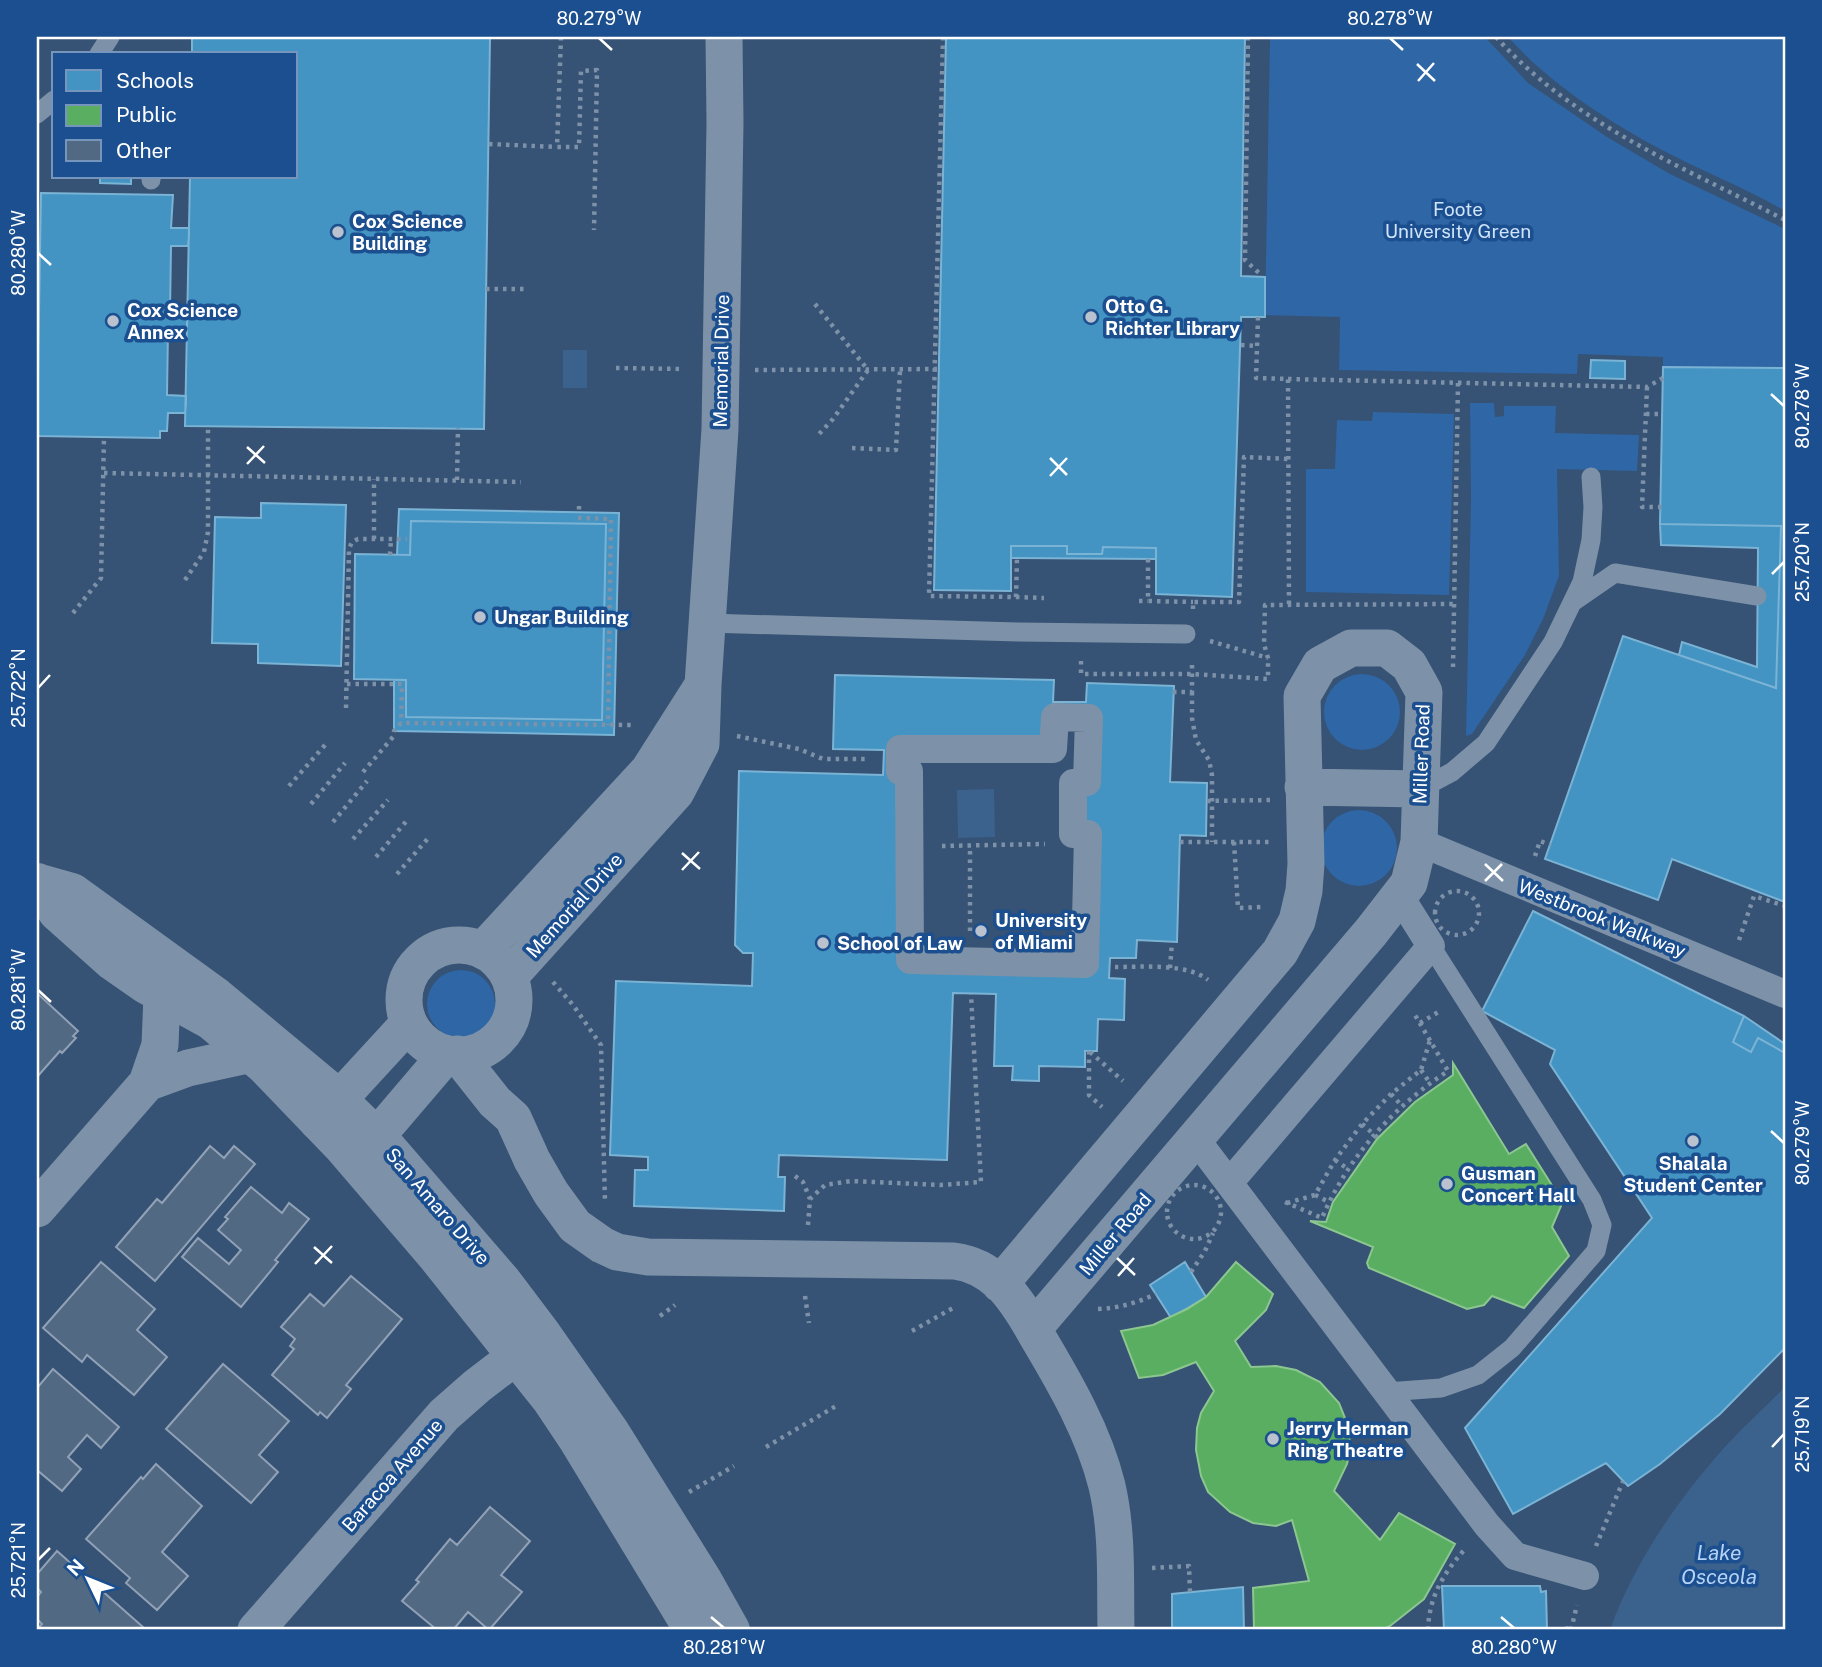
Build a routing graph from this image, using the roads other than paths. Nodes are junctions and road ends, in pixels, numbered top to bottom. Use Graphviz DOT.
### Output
graph roads {
  1 [pos="724,37"];
  2 [pos="52,102"];
  3 [pos="37,114"];
  4 [pos="1591,477"];
  5 [pos="1757,596"];
  6 [pos="1572,602"];
  7 [pos="707,623"];
  8 [pos="1189,634"];
  9 [pos="703,685"];
  10 [pos="1420,789"];
  11 [pos="1287,794"];
  12 [pos="1419,842"];
  13 [pos="38,882"];
  14 [pos="1399,895"];
  15 [pos="1431,946"];
  16 [pos="483,950"];
  17 [pos="970,960"];
  18 [pos="509,976"];
  19 [pos="1785,994"];
  20 [pos="162,995"];
  21 [pos="409,1023"];
  22 [pos="496,1042"];
  23 [pos="252,1054"];
  24 [pos="452,1054"];
  25 [pos="147,1083"];
  26 [pos="329,1111"];
  27 [pos="513,1118"];
  28 [pos="1195,1138"];
  29 [pos="364,1147"];
  30 [pos="1229,1183"];
  31 [pos="37,1209"];
  32 [pos="1000,1284"];
  33 [pos="1033,1329"];
  34 [pos="530,1345"];
  35 [pos="1386,1392"];
  36 [pos="1585,1576"];
  37 [pos="256,1630"];
  38 [pos="693,1630"];
  39 [pos="731,1630"];
  40 [pos="1116,1630"];
  1 -- 7 [label="street, Memorial Drive"];
  2 -- 3 [label="lane"];
  4 -- 6 [label="lane"];
  5 -- 6 [label="lane"];
  6 -- 10 [label="lane"];
  7 -- 8 [label="lane"];
  7 -- 9 [label="street, Memorial Drive"];
  9 -- 16 [label="street, Memorial Drive"];
  9 -- 18 [label="street, Memorial Drive"];
  10 -- 11 [label="street"];
  10 -- 11 [label="street, Miller Road"];
  10 -- 12 [label="street, Miller Road"];
  11 -- 32 [label="street, Miller Road"];
  12 -- 14 [label="street, Miller Road"];
  12 -- 19 [label="street, Westbrook Walkway"];
  13 -- 20 [label="street, San Amaro Drive"];
  13 -- 26 [label="street, San Amaro Drive"];
  14 -- 15 [label="street"];
  14 -- 28 [label="street, Miller Road"];
  15 -- 30 [label="street"];
  15 -- 35 [label="lane"];
  16 -- 18 [label="street"];
  16 -- 21 [label="street"];
  17 -- 17 [label="street"];
  18 -- 22 [label="street"];
  20 -- 23 [label="street, San Amaro Drive"];
  20 -- 25 [label="street"];
  21 -- 24 [label="street"];
  21 -- 26 [label="street"];
  22 -- 24 [label="street"];
  22 -- 27 [label="street"];
  23 -- 25 [label="street"];
  23 -- 26 [label="street, San Amaro Drive"];
  24 -- 27 [label="street"];
  24 -- 29 [label="street"];
  25 -- 31 [label="street"];
  26 -- 29 [label="street, San Amaro Drive"];
  27 -- 32 [label="street"];
  28 -- 30 [label="street"];
  28 -- 33 [label="street, Miller Road"];
  29 -- 34 [label="street, San Amaro Drive"];
  30 -- 35 [label="street"];
  32 -- 33 [label="street"];
  33 -- 40 [label="street"];
  34 -- 37 [label="street, Baracoa Avenue"];
  34 -- 38 [label="street, San Amaro Drive"];
  34 -- 39 [label="street, San Amaro Drive"];
  35 -- 36 [label="street"];
}
